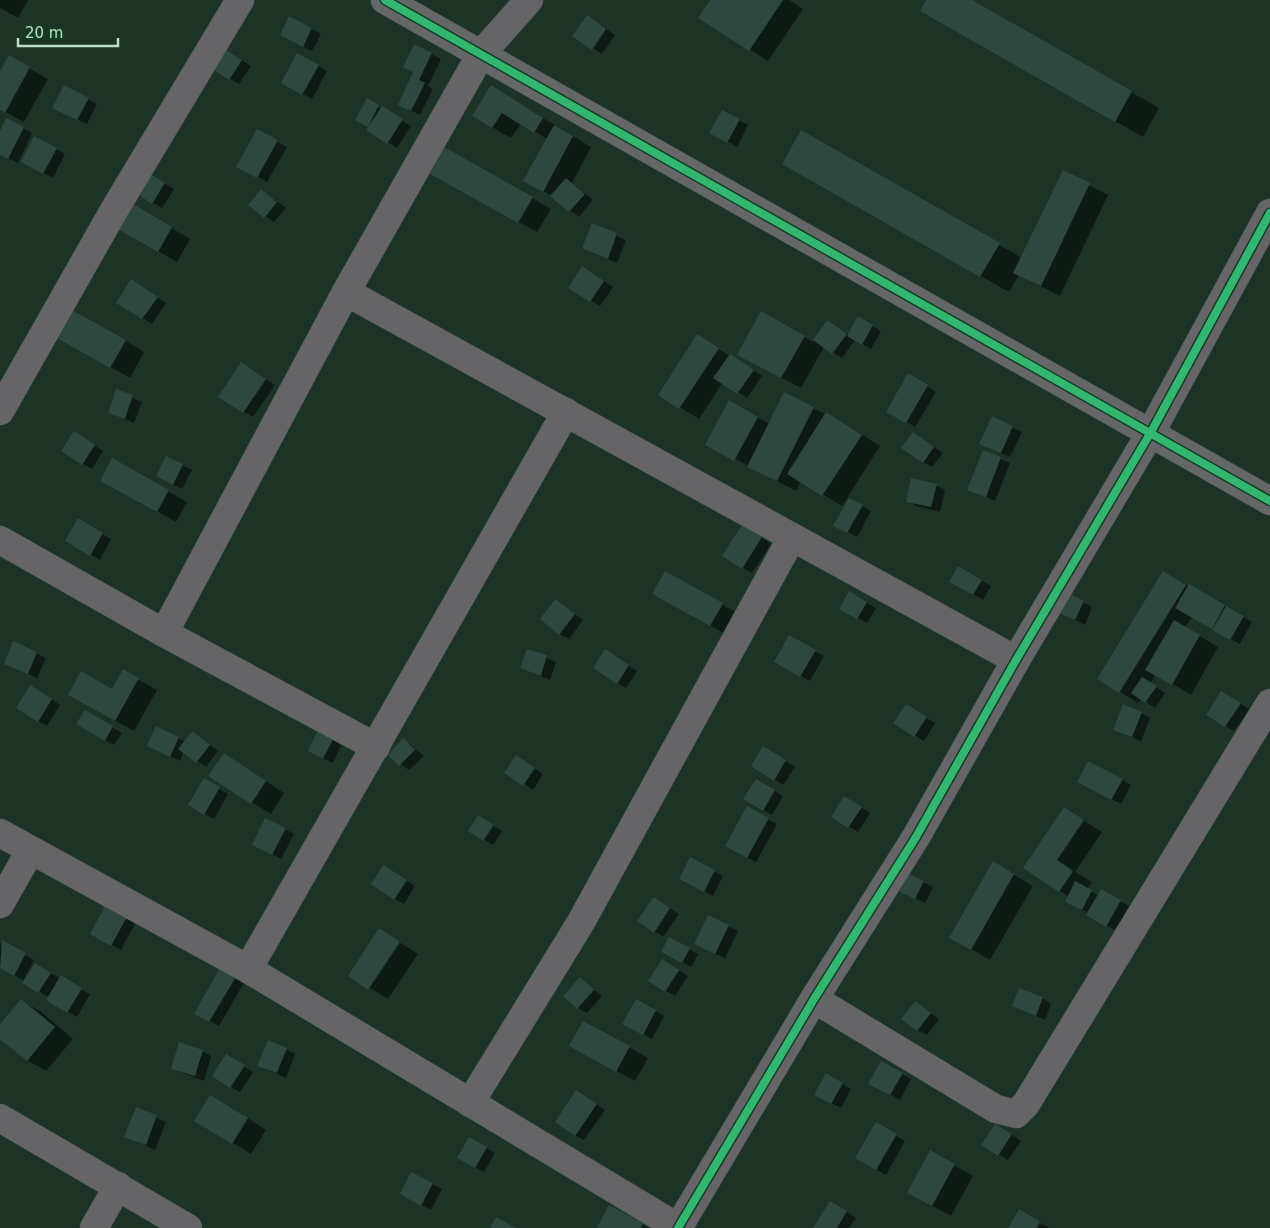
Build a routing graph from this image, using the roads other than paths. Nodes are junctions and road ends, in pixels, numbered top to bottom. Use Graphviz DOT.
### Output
graph roads {
  1 [pos="240,0"];
  2 [pos="385,0"];
  3 [pos="529,0"];
  4 [pos="481,54"];
  5 [pos="1270,212"];
  6 [pos="346,292"];
  7 [pos="0,411"];
  8 [pos="566,412"];
  9 [pos="1151,432"];
  10 [pos="1270,500"];
  11 [pos="792,537"];
  12 [pos="0,540"];
  13 [pos="164,633"];
  14 [pos="1016,660"];
  15 [pos="1270,703"];
  16 [pos="376,747"];
  17 [pos="0,833"];
  18 [pos="30,851"];
  19 [pos="0,904"];
  20 [pos="248,969"];
  21 [pos="814,999"];
  22 [pos="470,1103"];
  23 [pos="0,1118"];
  24 [pos="118,1186"];
  25 [pos="94,1228"];
  26 [pos="188,1228"];
  27 [pos="678,1228"];
  1 -- 7 [label="street"];
  2 -- 4 [label="street"];
  3 -- 4 [label="street"];
  4 -- 6 [label="street"];
  4 -- 9 [label="street"];
  5 -- 9 [label="street"];
  6 -- 8 [label="street"];
  6 -- 13 [label="street"];
  8 -- 11 [label="street"];
  8 -- 16 [label="street"];
  9 -- 10 [label="street"];
  9 -- 14 [label="street"];
  11 -- 14 [label="street"];
  11 -- 22 [label="street"];
  12 -- 13 [label="street"];
  13 -- 16 [label="street"];
  14 -- 21 [label="street"];
  15 -- 21 [label="street"];
  16 -- 20 [label="street"];
  17 -- 18 [label="street"];
  18 -- 19 [label="street"];
  18 -- 20 [label="street"];
  20 -- 22 [label="street"];
  21 -- 27 [label="street"];
  22 -- 27 [label="street"];
  23 -- 24 [label="street"];
  24 -- 25 [label="street"];
  24 -- 26 [label="street"];
}
